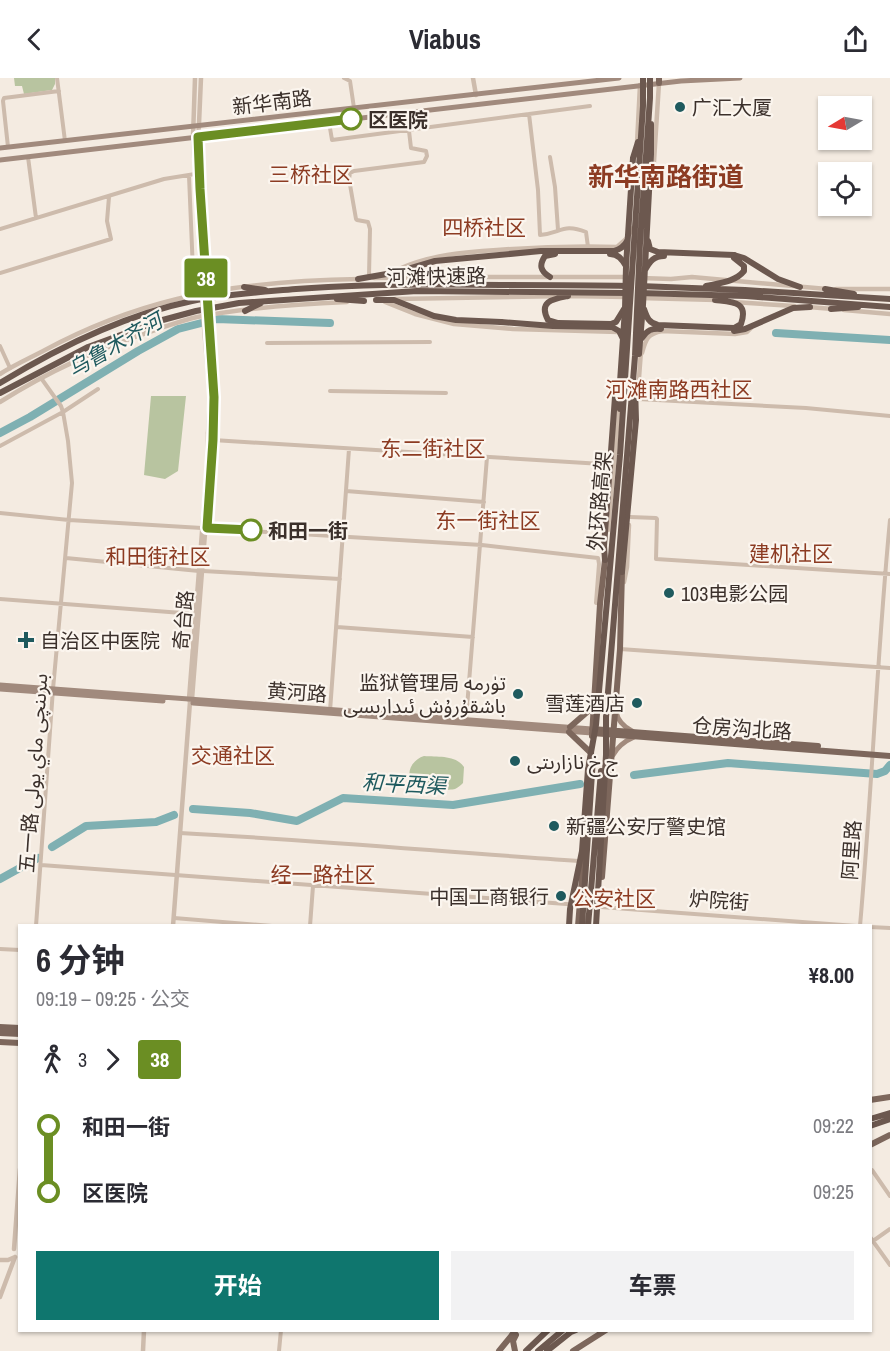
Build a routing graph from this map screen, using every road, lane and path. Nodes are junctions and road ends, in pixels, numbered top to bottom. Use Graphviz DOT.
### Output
graph roads {
  1 [pos="57,78"];
  2 [pos="195,78"];
  3 [pos="201,78"];
  4 [pos="344,78"];
  5 [pos="473,78"];
  6 [pos="619,78"];
  7 [pos="650,78"];
  8 [pos="740,78"];
  9 [pos="641,80"];
  10 [pos="659,81"];
  11 [pos="59,91"];
  12 [pos="476,95"];
  13 [pos="590,106"];
  14 [pos="354,108"];
  15 [pos="649,111"];
  16 [pos="529,114"];
  17 [pos="329,122"];
  18 [pos="196,126"];
  19 [pos="642,130"];
  20 [pos="409,131"];
  21 [pos="196,137"];
  22 [pos="65,141"];
  23 [pos="0,148"];
  24 [pos="8,148"];
  25 [pos="28,157"];
  26 [pos="550,157"];
  27 [pos="0,160"];
  28 [pos="195,174"];
  29 [pos="189,176"];
  30 [pos="198,189"];
  31 [pos="110,197"];
  32 [pos="36,218"];
  33 [pos="633,228"];
  34 [pos="0,229"];
  35 [pos="558,230"];
  36 [pos="646,237"];
  37 [pos="627,241"];
  38 [pos="588,246"];
  39 [pos="734,257"];
  40 [pos="626,266"];
  41 [pos="645,270"];
  42 [pos="0,273"];
  43 [pos="386,275"];
  44 [pos="369,276"];
  45 [pos="550,277"];
  46 [pos="621,277"];
  47 [pos="650,278"];
  48 [pos="357,279"];
  49 [pos="731,280"];
  50 [pos="331,286"];
  51 [pos="244,287"];
  52 [pos="800,287"];
  53 [pos="696,288"];
  54 [pos="825,289"];
  55 [pos="890,289"];
  56 [pos="274,291"];
  57 [pos="194,295"];
  58 [pos="568,296"];
  59 [pos="318,297"];
  60 [pos="624,297"];
  61 [pos="651,298"];
  62 [pos="887,299"];
  63 [pos="268,300"];
  64 [pos="378,300"];
  65 [pos="715,300"];
  66 [pos="364,301"];
  67 [pos="643,305"];
  68 [pos="880,306"];
  69 [pos="810,307"];
  70 [pos="890,307"];
  71 [pos="625,309"];
  72 [pos="831,309"];
  73 [pos="245,310"];
  74 [pos="890,314"];
  75 [pos="755,325"];
  76 [pos="734,329"];
  77 [pos="624,336"];
  78 [pos="640,341"];
  79 [pos="430,342"];
  80 [pos="267,343"];
  81 [pos="0,346"];
  82 [pos="639,365"];
  83 [pos="10,368"];
  84 [pos="0,374"];
  85 [pos="620,376"];
  86 [pos="41,378"];
  87 [pos="0,383"];
  88 [pos="635,386"];
  89 [pos="98,389"];
  90 [pos="330,391"];
  91 [pos="0,393"];
  92 [pos="446,393"];
  93 [pos="638,399"];
  94 [pos="0,402"];
  95 [pos="63,412"];
  96 [pos="890,416"];
  97 [pos="211,432"];
  98 [pos="213,440"];
  99 [pos="0,446"];
  100 [pos="349,448"];
  101 [pos="620,455"];
  102 [pos="487,457"];
  103 [pos="614,467"];
  104 [pos="625,477"];
  105 [pos="346,491"];
  106 [pos="484,502"];
  107 [pos="0,513"];
  108 [pos="630,517"];
  109 [pos="69,520"];
  110 [pos="890,520"];
  111 [pos="205,528"];
  112 [pos="343,536"];
  113 [pos="481,545"];
  114 [pos="66,558"];
  115 [pos="605,560"];
  116 [pos="201,571"];
  117 [pos="622,572"];
  118 [pos="887,574"];
  119 [pos="340,579"];
  120 [pos="622,594"];
  121 [pos="0,599"];
  122 [pos="596,603"];
  123 [pos="62,604"];
  124 [pos="195,614"];
  125 [pos="337,627"];
  126 [pos="473,638"];
  127 [pos="620,649"];
  128 [pos="879,667"];
  129 [pos="890,668"];
  130 [pos="0,685"];
  131 [pos="0,689"];
  132 [pos="53,691"];
  133 [pos="190,700"];
  134 [pos="594,706"];
  135 [pos="615,709"];
  136 [pos="330,712"];
  137 [pos="606,717"];
  138 [pos="466,722"];
  139 [pos="593,729"];
  140 [pos="570,730"];
  141 [pos="613,733"];
  142 [pos="634,734"];
  143 [pos="591,753"];
  144 [pos="873,753"];
  145 [pos="890,754"];
  146 [pos="612,756"];
  147 [pos="180,832"];
  148 [pos="583,861"];
  149 [pos="41,865"];
  150 [pos="177,874"];
  151 [pos="314,886"];
  152 [pos="579,905"];
  153 [pos="599,906"];
  154 [pos="174,918"];
  155 [pos="36,924"];
  156 [pos="173,924"];
  157 [pos="248,924"];
  158 [pos="310,924"];
  159 [pos="569,924"];
  160 [pos="580,924"];
  161 [pos="580,924"];
  162 [pos="588,924"];
  163 [pos="597,924"];
  164 [pos="597,924"];
  165 [pos="832,924"];
  166 [pos="858,924"];
  167 [pos="872,927"];
  168 [pos="890,928"];
  169 [pos="0,949"];
  170 [pos="18,951"];
  171 [pos="0,1027"];
  172 [pos="18,1028"];
  173 [pos="0,1033"];
  174 [pos="18,1034"];
  175 [pos="0,1042"];
  176 [pos="18,1043"];
  177 [pos="890,1097"];
  178 [pos="872,1100"];
  179 [pos="890,1113"];
  180 [pos="872,1118"];
  181 [pos="890,1119"];
  182 [pos="872,1125"];
  183 [pos="890,1135"];
  184 [pos="872,1144"];
  185 [pos="872,1170"];
  186 [pos="890,1196"];
  187 [pos="18,1201"];
  188 [pos="890,1229"];
  189 [pos="872,1238"];
  190 [pos="872,1240"];
  191 [pos="15,1249"];
  192 [pos="17,1257"];
  193 [pos="0,1260"];
  194 [pos="890,1265"];
  195 [pos="0,1297"];
  196 [pos="144,1332"];
  197 [pos="281,1332"];
  198 [pos="515,1332"];
  199 [pos="516,1332"];
  200 [pos="546,1332"];
  201 [pos="554,1332"];
  202 [pos="560,1332"];
  203 [pos="571,1332"];
  204 [pos="603,1332"];
  205 [pos="142,1351"];
  206 [pos="279,1351"];
  207 [pos="499,1351"];
  208 [pos="515,1351"];
  209 [pos="526,1351"];
  210 [pos="536,1351"];
  211 [pos="547,1351"];
  212 [pos="573,1351"];
  1 -- 11 [label="street"];
  2 -- 18 [label="street"];
  3 -- 18 [label="street"];
  4 -- 14 [label="street"];
  5 -- 12 [label="street"];
  6 -- 12 [label="main road, 新华南路"];
  7 -- 15 [label="highway, 外环路高架, bridge"];
  8 -- 10 [label="main road"];
  9 -- 10 [label="main road"];
  9 -- 17 [label="main road"];
  9 -- 19 [label="highway, 外环路高架, bridge"];
  9 -- 33 [label="street"];
  10 -- 47 [label="street"];
  11 -- 22 [label="street"];
  11 -- 24 [label="street"];
  12 -- 14 [label="main road, 新华南路"];
  13 -- 16 [label="street"];
  14 -- 18 [label="main road, 新华南路"];
  15 -- 36 [label="highway, bridge"];
  15 -- 104 [label="highway, 外环路高架, bridge"];
  16 -- 20 [label="street"];
  16 -- 35 [label="street"];
  17 -- 20 [label="street"];
  17 -- 21 [label="main road"];
  18 -- 21 [label="street"];
  18 -- 22 [label="main road, 新华南路"];
  19 -- 37 [label="highway, bridge"];
  19 -- 101 [label="highway, 外环路高架, bridge"];
  20 -- 44 [label="street"];
  21 -- 25 [label="main road"];
  21 -- 28 [label="street"];
  21 -- 30 [label="street"];
  22 -- 24 [label="main road, 新华南路"];
  23 -- 24 [label="main road, 新华南路"];
  25 -- 27 [label="main road"];
  25 -- 32 [label="street"];
  26 -- 35 [label="street"];
  28 -- 29 [label="street"];
  28 -- 30 [label="street"];
  29 -- 31 [label="street"];
  29 -- 57 [label="street"];
  30 -- 97 [label="street, bridge"];
  31 -- 32 [label="street"];
  31 -- 42 [label="street"];
  32 -- 34 [label="street"];
  33 -- 38 [label="street"];
  33 -- 46 [label="street"];
  35 -- 38 [label="street"];
  36 -- 39 [label="highway, bridge"];
  36 -- 41 [label="highway, bridge"];
  37 -- 40 [label="highway, bridge"];
  37 -- 43 [label="highway"];
  38 -- 43 [label="street"];
  39 -- 41 [label="highway, bridge"];
  39 -- 49 [label="highway"];
  39 -- 52 [label="highway"];
  40 -- 45 [label="highway"];
  40 -- 71 [label="highway, bridge"];
  41 -- 67 [label="highway, bridge"];
  43 -- 44 [label="highway"];
  44 -- 48 [label="highway"];
  45 -- 46 [label="street"];
  45 -- 48 [label="street"];
  46 -- 47 [label="street"];
  47 -- 49 [label="street"];
  48 -- 50 [label="highway"];
  48 -- 51 [label="street"];
  49 -- 52 [label="street"];
  49 -- 53 [label="highway"];
  50 -- 53 [label="highway, 河滩快速路"];
  50 -- 56 [label="highway, 河滩快速路"];
  51 -- 56 [label="highway"];
  51 -- 57 [label="street"];
  52 -- 54 [label="street"];
  53 -- 62 [label="highway, 河滩快速路"];
  54 -- 55 [label="street"];
  54 -- 62 [label="highway"];
  56 -- 87 [label="highway, 河滩快速路"];
  57 -- 83 [label="street"];
  58 -- 60 [label="street"];
  58 -- 64 [label="street"];
  58 -- 71 [label="highway, bridge"];
  59 -- 63 [label="highway, 河滩快速路"];
  59 -- 66 [label="highway"];
  59 -- 68 [label="highway, 河滩快速路"];
  60 -- 61 [label="street"];
  60 -- 77 [label="street"];
  61 -- 65 [label="street"];
  61 -- 82 [label="street"];
  63 -- 73 [label="highway"];
  63 -- 91 [label="highway, 河滩快速路"];
  64 -- 66 [label="street"];
  64 -- 77 [label="street"];
  64 -- 77 [label="highway, bridge"];
  65 -- 69 [label="street"];
  65 -- 76 [label="highway"];
  66 -- 73 [label="street"];
  67 -- 76 [label="highway, bridge"];
  67 -- 78 [label="highway, bridge"];
  68 -- 70 [label="highway, 河滩快速路"];
  68 -- 72 [label="highway"];
  69 -- 72 [label="street"];
  69 -- 75 [label="highway"];
  71 -- 77 [label="highway, bridge"];
  72 -- 74 [label="street"];
  73 -- 86 [label="street"];
  75 -- 76 [label="highway"];
  75 -- 82 [label="street"];
  76 -- 78 [label="highway, bridge"];
  77 -- 85 [label="highway, bridge"];
  77 -- 103 [label="street"];
  78 -- 88 [label="highway, bridge"];
  79 -- 80 [label="street"];
  81 -- 83 [label="street"];
  82 -- 93 [label="street"];
  83 -- 84 [label="street"];
  85 -- 101 [label="highway, bridge"];
  85 -- 115 [label="highway, bridge"];
  86 -- 94 [label="street"];
  86 -- 95 [label="street, 五一路 بىرىنچى ماي يولى"];
  88 -- 104 [label="highway, bridge"];
  88 -- 117 [label="highway, bridge"];
  89 -- 95 [label="street"];
  90 -- 92 [label="street"];
  93 -- 96 [label="street"];
  93 -- 108 [label="street"];
  95 -- 99 [label="street"];
  95 -- 109 [label="street, 五一路 بىرىنچى ماي يولى"];
  97 -- 98 [label="street, 奇台路"];
  97 -- 111 [label="street, 奇台路"];
  98 -- 100 [label="street"];
  98 -- 111 [label="street, 奇台路"];
  100 -- 102 [label="street"];
  100 -- 105 [label="street"];
  101 -- 139 [label="highway, 外环路高架, bridge"];
  102 -- 103 [label="street"];
  102 -- 106 [label="street"];
  103 -- 115 [label="street"];
  104 -- 137 [label="highway, 外环路高架, bridge"];
  105 -- 106 [label="street"];
  105 -- 112 [label="street"];
  106 -- 113 [label="street"];
  107 -- 109 [label="street"];
  108 -- 118 [label="street"];
  108 -- 120 [label="street"];
  109 -- 111 [label="street"];
  109 -- 114 [label="street, 五一路 بىرىنچى ماي يولى"];
  110 -- 118 [label="street, 阿里路"];
  111 -- 112 [label="street"];
  111 -- 116 [label="street, 奇台路"];
  112 -- 113 [label="street"];
  112 -- 119 [label="street"];
  113 -- 122 [label="street"];
  113 -- 126 [label="street"];
  114 -- 116 [label="street"];
  114 -- 123 [label="street, 五一路 بىرىنچى ماي يولى"];
  115 -- 134 [label="main road"];
  116 -- 119 [label="street"];
  116 -- 124 [label="street, 奇台路"];
  116 -- 133 [label="street, 奇台路"];
  117 -- 120 [label="main road"];
  118 -- 128 [label="street, 阿里路"];
  119 -- 125 [label="street"];
  120 -- 127 [label="main road"];
  121 -- 123 [label="street"];
  123 -- 124 [label="street"];
  123 -- 132 [label="street, 五一路 بىرىنچى ماي يولى"];
  124 -- 133 [label="street, 奇台路"];
  125 -- 126 [label="street"];
  125 -- 136 [label="street"];
  126 -- 138 [label="street"];
  127 -- 128 [label="street"];
  127 -- 135 [label="main road"];
  128 -- 129 [label="street"];
  128 -- 144 [label="street, 阿里路"];
  130 -- 132 [label="main road, 黄河路"];
  131 -- 132 [label="main road, 黄河路"];
  132 -- 133 [label="main road, 黄河路"];
  132 -- 149 [label="street, 五一路 بىرىنچى ماي يولى"];
  133 -- 136 [label="main road, 黄河路"];
  133 -- 147 [label="street, 奇台路"];
  134 -- 139 [label="main road"];
  134 -- 140 [label="main road"];
  135 -- 141 [label="main road"];
  135 -- 142 [label="main road"];
  136 -- 138 [label="main road, 黄河路"];
  137 -- 162 [label="highway, bridge"];
  137 -- 163 [label="highway, 外环路高架, bridge"];
  138 -- 140 [label="main road, 黄河路"];
  139 -- 140 [label="main road, 黄河路"];
  139 -- 141 [label="main road, 仓房沟北路"];
  139 -- 143 [label="main road"];
  139 -- 159 [label="highway, 外环路高架, bridge"];
  139 -- 160 [label="highway, bridge"];
  140 -- 143 [label="main road"];
  141 -- 142 [label="main road, 仓房沟北路"];
  141 -- 146 [label="main road"];
  142 -- 144 [label="main road, 仓房沟北路"];
  142 -- 146 [label="main road"];
  143 -- 148 [label="main road"];
  144 -- 145 [label="main road, 仓房沟北路"];
  144 -- 166 [label="street, 阿里路"];
  146 -- 153 [label="main road"];
  147 -- 148 [label="street"];
  147 -- 150 [label="street, 奇台路"];
  148 -- 152 [label="main road"];
  149 -- 150 [label="street, 炉院街"];
  149 -- 155 [label="street, 五一路 بىرىنچى ماي يولى"];
  150 -- 151 [label="street, 炉院街"];
  150 -- 154 [label="street, 奇台路"];
  151 -- 152 [label="street, 炉院街"];
  151 -- 158 [label="street"];
  152 -- 153 [label="street, 炉院街"];
  152 -- 161 [label="main road"];
  153 -- 164 [label="main road"];
  153 -- 165 [label="street, 炉院街"];
  154 -- 156 [label="street, 奇台路"];
  154 -- 157 [label="street"];
  167 -- 168 [label="street"];
  169 -- 170 [label="street"];
  171 -- 172 [label="main road"];
  173 -- 174 [label="main road"];
  175 -- 176 [label="main road"];
  177 -- 178 [label="main road"];
  179 -- 180 [label="highway"];
  181 -- 182 [label="highway"];
  183 -- 184 [label="main road"];
  185 -- 186 [label="street"];
  187 -- 191 [label="street"];
  188 -- 189 [label="street"];
  190 -- 194 [label="street"];
  191 -- 192 [label="street"];
  192 -- 193 [label="street"];
  192 -- 195 [label="street"];
  196 -- 205 [label="street"];
  197 -- 206 [label="street"];
  198 -- 207 [label="main road"];
  199 -- 208 [label="main road"];
  200 -- 209 [label="highway"];
  201 -- 210 [label="highway"];
  202 -- 210 [label="highway"];
  203 -- 211 [label="highway"];
  204 -- 212 [label="main road"];
}
